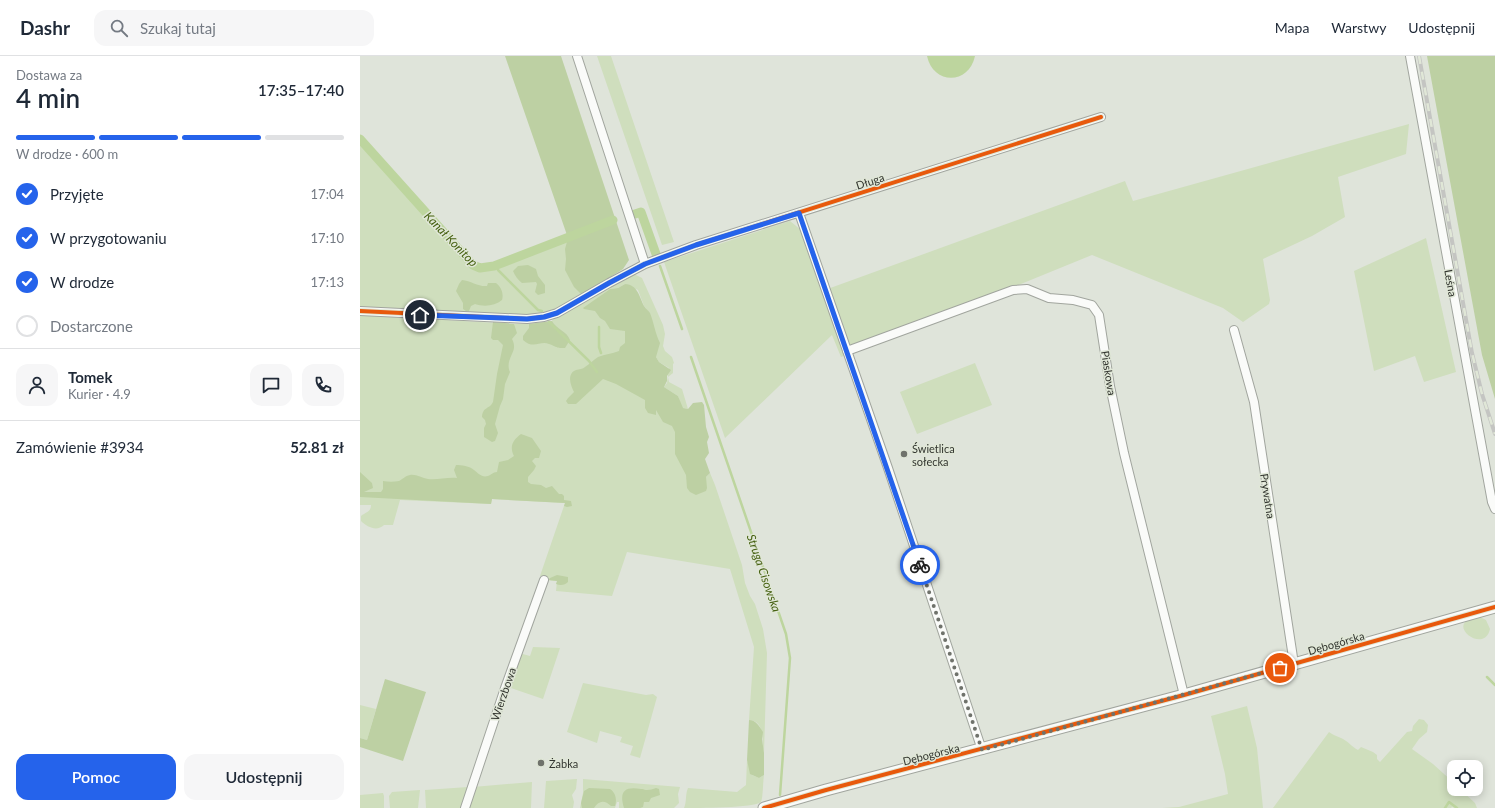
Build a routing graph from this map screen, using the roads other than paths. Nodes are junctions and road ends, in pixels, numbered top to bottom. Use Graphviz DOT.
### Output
graph roads {
  1 [pos="578,56"];
  2 [pos="1410,56"];
  3 [pos="1101,117"];
  4 [pos="799,213"];
  5 [pos="645,264"];
  6 [pos="360,311"];
  7 [pos="1234,330"];
  8 [pos="847,351"];
  9 [pos="1495,509"];
  10 [pos="544,580"];
  11 [pos="1495,607"];
  12 [pos="1294,664"];
  13 [pos="1184,695"];
  14 [pos="982,750"];
  15 [pos="464,808"];
  16 [pos="765,808"];
  1 -- 5 [label="street"];
  2 -- 9 [label="street, Leśna"];
  3 -- 4 [label="street, Długa"];
  4 -- 5 [label="street, Długa"];
  4 -- 8 [label="street"];
  5 -- 6 [label="street, Długa"];
  7 -- 12 [label="street, Prywatna"];
  8 -- 13 [label="street, Piaskowa"];
  8 -- 14 [label="street"];
  10 -- 15 [label="street, Wierzbowa"];
  11 -- 12 [label="street, Dębogórska"];
  12 -- 13 [label="street, Dębogórska"];
  13 -- 14 [label="street, Dębogórska"];
  14 -- 16 [label="street, Dębogórska"];
}
